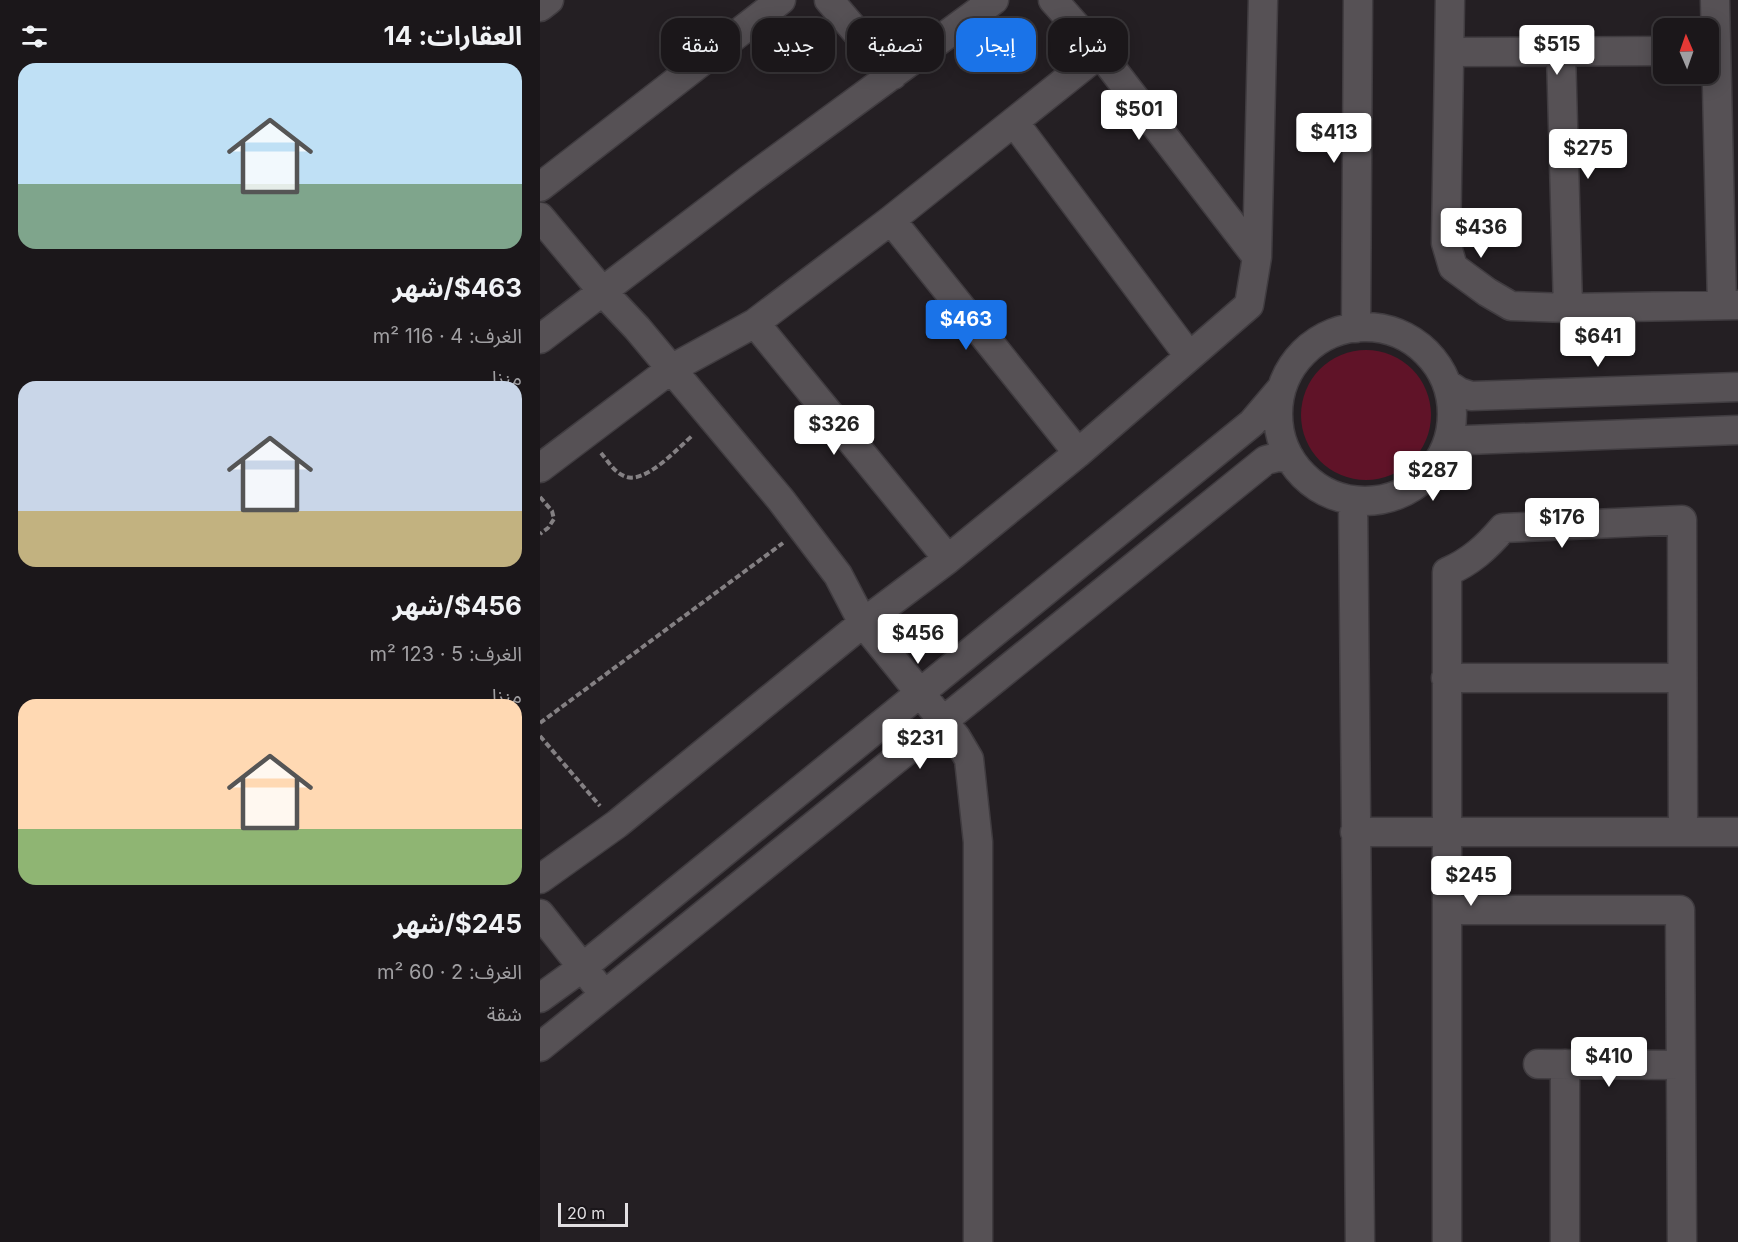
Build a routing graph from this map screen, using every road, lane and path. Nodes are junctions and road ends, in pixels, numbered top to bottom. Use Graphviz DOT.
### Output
graph roads {
  1 [pos="549,0"];
  2 [pos="781,0"];
  3 [pos="829,0"];
  4 [pos="994,0"];
  5 [pos="1053,0"];
  6 [pos="1263,0"];
  7 [pos="1358,0"];
  8 [pos="1450,0"];
  9 [pos="1715,0"];
  10 [pos="540,7"];
  11 [pos="1069,18"];
  12 [pos="1714,18"];
  13 [pos="1653,51"];
  14 [pos="1450,52"];
  15 [pos="1561,52"];
  16 [pos="1076,72"];
  17 [pos="1115,72"];
  18 [pos="893,75"];
  19 [pos="1714,84"];
  20 [pos="1014,122"];
  21 [pos="540,187"];
  22 [pos="540,217"];
  23 [pos="891,220"];
  24 [pos="1257,257"];
  25 [pos="603,292"];
  26 [pos="1730,305"];
  27 [pos="1568,308"];
  28 [pos="755,323"];
  29 [pos="1356,328"];
  30 [pos="540,339"];
  31 [pos="1189,356"];
  32 [pos="671,369"];
  33 [pos="1446,384"];
  34 [pos="1738,387"];
  35 [pos="1280,390"];
  36 [pos="712,418"];
  37 [pos="1738,430"];
  38 [pos="585,434"];
  39 [pos="1077,453"];
  40 [pos="1443,455"];
  41 [pos="1290,458"];
  42 [pos="540,468"];
  43 [pos="540,497"];
  44 [pos="1353,500"];
  45 [pos="802,528"];
  46 [pos="540,534"];
  47 [pos="948,559"];
  48 [pos="863,623"];
  49 [pos="1446,678"];
  50 [pos="1682,678"];
  51 [pos="919,694"];
  52 [pos="943,722"];
  53 [pos="540,723"];
  54 [pos="540,735"];
  55 [pos="616,824"];
  56 [pos="1355,832"];
  57 [pos="1448,832"];
  58 [pos="1683,832"];
  59 [pos="1738,832"];
  60 [pos="540,879"];
  61 [pos="1447,910"];
  62 [pos="540,914"];
  63 [pos="583,967"];
  64 [pos="605,995"];
  65 [pos="540,998"];
  66 [pos="540,1047"];
  67 [pos="1681,1065"];
  68 [pos="978,1242"];
  69 [pos="1360,1242"];
  70 [pos="1447,1242"];
  71 [pos="1565,1242"];
  72 [pos="1682,1242"];
  1 -- 10 [label="street"];
  2 -- 21 [label="street"];
  3 -- 18 [label="street"];
  4 -- 18 [label="street"];
  5 -- 11 [label="street"];
  6 -- 24 [label="street"];
  7 -- 29 [label="street"];
  8 -- 14 [label="street"];
  9 -- 12 [label="street"];
  13 -- 15 [label="street"];
  14 -- 15 [label="street"];
  14 -- 27 [label="street"];
  15 -- 27 [label="street"];
  16 -- 20 [label="street"];
  17 -- 24 [label="street"];
  18 -- 25 [label="street"];
  19 -- 26 [label="street"];
  20 -- 23 [label="street"];
  20 -- 31 [label="street"];
  22 -- 25 [label="street"];
  23 -- 28 [label="street"];
  23 -- 39 [label="street"];
  24 -- 31 [label="street"];
  25 -- 30 [label="street"];
  25 -- 32 [label="street"];
  26 -- 27 [label="street"];
  28 -- 32 [label="street"];
  28 -- 47 [label="street"];
  29 -- 33 [label="street"];
  29 -- 35 [label="street"];
  31 -- 39 [label="street"];
  32 -- 36 [label="street"];
  32 -- 38 [label="street"];
  33 -- 34 [label="street"];
  33 -- 40 [label="street"];
  35 -- 41 [label="street"];
  35 -- 51 [label="street"];
  36 -- 38 [label="path"];
  36 -- 45 [label="street"];
  37 -- 40 [label="street"];
  38 -- 42 [label="street"];
  39 -- 47 [label="street"];
  40 -- 44 [label="street"];
  41 -- 44 [label="street"];
  41 -- 52 [label="street"];
  43 -- 46 [label="path"];
  44 -- 56 [label="street"];
  45 -- 48 [label="street"];
  45 -- 53 [label="path"];
  47 -- 48 [label="street"];
  48 -- 51 [label="street"];
  48 -- 55 [label="street"];
  49 -- 50 [label="street"];
  49 -- 50 [label="street"];
  49 -- 57 [label="street"];
  50 -- 58 [label="street"];
  51 -- 52 [label="street"];
  51 -- 63 [label="street"];
  52 -- 64 [label="street"];
  52 -- 68 [label="street"];
  54 -- 55 [label="path"];
  55 -- 60 [label="street"];
  56 -- 57 [label="street"];
  56 -- 69 [label="street"];
  57 -- 58 [label="street"];
  57 -- 61 [label="street"];
  58 -- 59 [label="street"];
  61 -- 67 [label="street"];
  61 -- 70 [label="street"];
  62 -- 63 [label="street"];
  63 -- 64 [label="street"];
  63 -- 65 [label="street"];
  64 -- 66 [label="street"];
  67 -- 71 [label="street"];
  67 -- 72 [label="street"];
}
